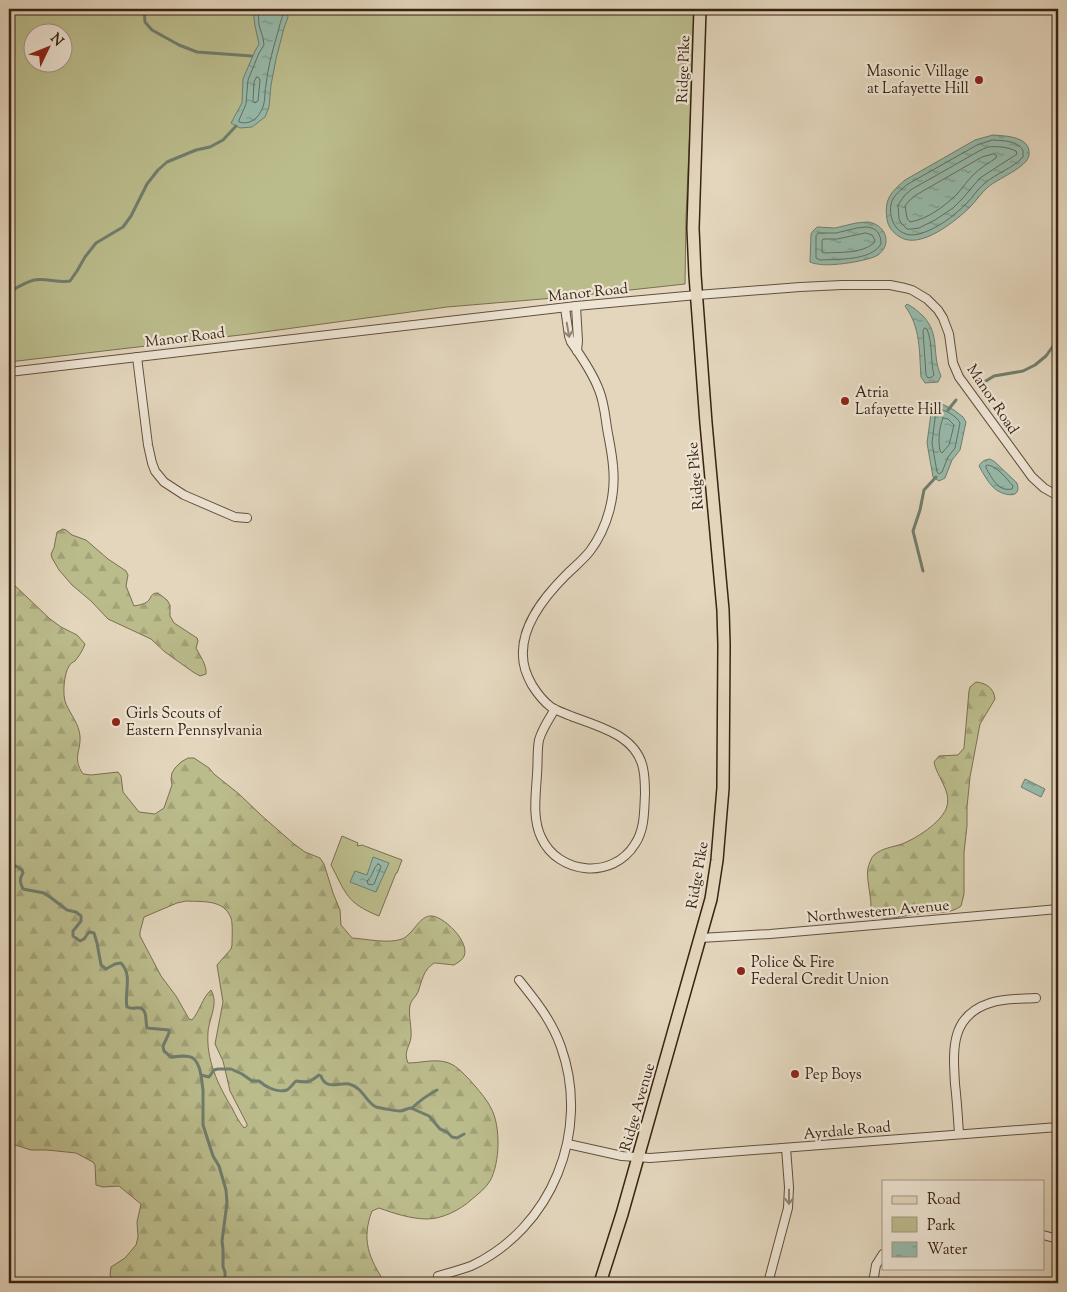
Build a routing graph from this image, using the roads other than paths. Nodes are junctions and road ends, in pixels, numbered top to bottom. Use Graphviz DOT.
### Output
graph roads {
  1 [pos="700,9"];
  2 [pos="696,295"];
  3 [pos="576,306"];
  4 [pos="565,308"];
  5 [pos="577,351"];
  6 [pos="137,357"];
  7 [pos="9,372"];
  8 [pos="1058,496"];
  9 [pos="247,518"];
  10 [pos="555,709"];
  11 [pos="1058,909"];
  12 [pos="700,938"];
  13 [pos="519,980"];
  14 [pos="1036,998"];
  15 [pos="1058,1127"];
  16 [pos="959,1134"];
  17 [pos="568,1144"];
  18 [pos="786,1148"];
  19 [pos="638,1158"];
  20 [pos="1044,1235"];
  21 [pos="1058,1238"];
  22 [pos="882,1256"];
  23 [pos="438,1276"];
  24 [pos="600,1283"];
  25 [pos="768,1283"];
  26 [pos="873,1283"];
  1 -- 2 [label="main road, Ridge Pike"];
  2 -- 3 [label="street, Manor Road"];
  2 -- 8 [label="street, Manor Road"];
  2 -- 12 [label="main road, Ridge Pike"];
  3 -- 4 [label="street, Manor Road"];
  3 -- 5 [label="street"];
  4 -- 5 [label="street, one-way"];
  4 -- 6 [label="street, Manor Road"];
  5 -- 10 [label="street"];
  6 -- 7 [label="street, Manor Road"];
  6 -- 9 [label="street"];
  10 -- 10 [label="street"];
  11 -- 12 [label="street, Northwestern Avenue"];
  12 -- 19 [label="main road, Ridge Avenue"];
  13 -- 17 [label="street"];
  14 -- 16 [label="street"];
  15 -- 16 [label="street, Ayrdale Road"];
  16 -- 18 [label="street, Ayrdale Road"];
  17 -- 19 [label="street, Ayrdale Road"];
  17 -- 23 [label="street"];
  18 -- 19 [label="street, Ayrdale Road"];
  18 -- 25 [label="street, one-way"];
  19 -- 24 [label="main road, Ridge Avenue"];
  20 -- 21 [label="street"];
  22 -- 26 [label="street"];
}
